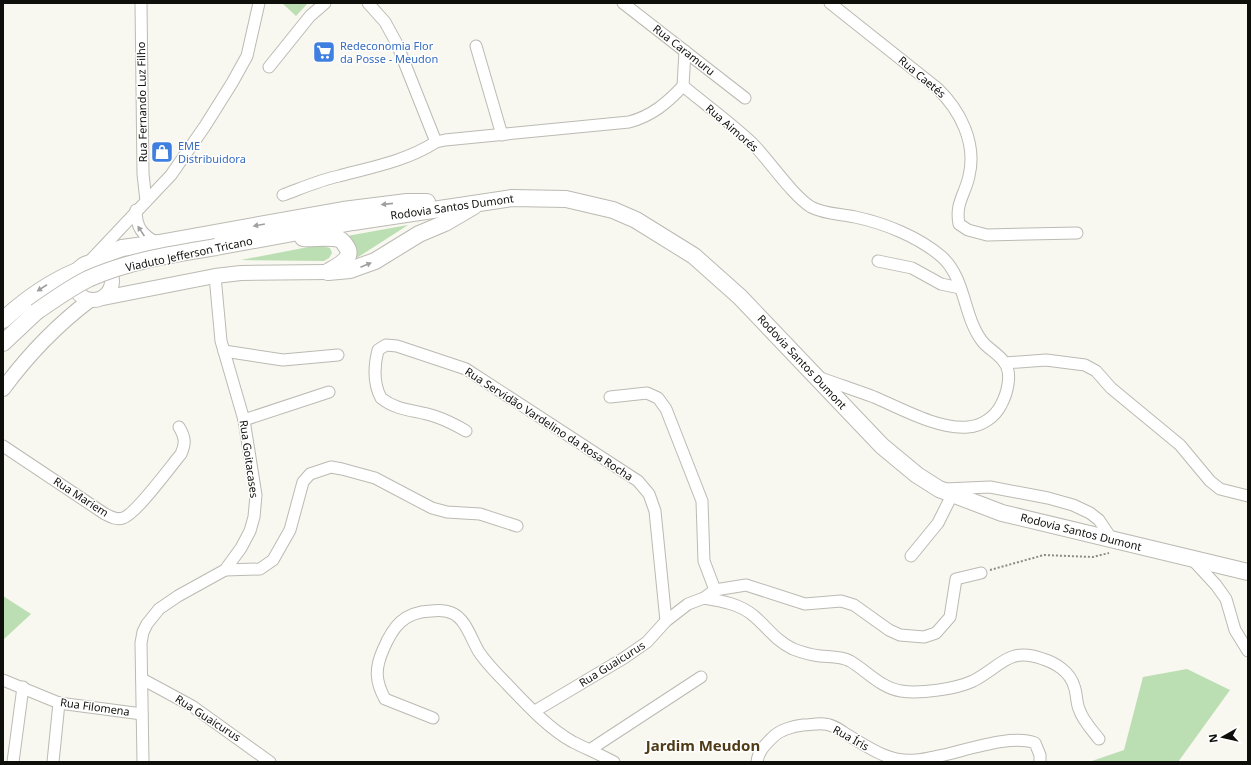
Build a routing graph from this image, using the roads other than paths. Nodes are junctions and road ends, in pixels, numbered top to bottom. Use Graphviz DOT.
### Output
graph roads {
  1 [pos="141,3"];
  2 [pos="259,3"];
  3 [pos="325,3"];
  4 [pos="368,3"];
  5 [pos="623,3"];
  6 [pos="830,3"];
  7 [pos="476,46"];
  8 [pos="685,51"];
  9 [pos="269,67"];
  10 [pos="683,86"];
  11 [pos="745,98"];
  12 [pos="502,135"];
  13 [pos="436,142"];
  14 [pos="283,195"];
  15 [pos="146,201"];
  16 [pos="482,201"];
  17 [pos="136,210"];
  18 [pos="126,223"];
  19 [pos="1077,233"];
  20 [pos="280,235"];
  21 [pos="159,243"];
  22 [pos="122,248"];
  23 [pos="878,261"];
  24 [pos="87,266"];
  25 [pos="328,272"];
  26 [pos="215,276"];
  27 [pos="960,288"];
  28 [pos="99,291"];
  29 [pos="3,320"];
  30 [pos="4,341"];
  31 [pos="224,351"];
  32 [pos="338,355"];
  33 [pos="1005,363"];
  34 [pos="817,376"];
  35 [pos="3,389"];
  36 [pos="329,392"];
  37 [pos="610,397"];
  38 [pos="244,420"];
  39 [pos="179,427"];
  40 [pos="466,431"];
  41 [pos="3,446"];
  42 [pos="946,492"];
  43 [pos="1248,496"];
  44 [pos="518,526"];
  45 [pos="1117,542"];
  46 [pos="911,556"];
  47 [pos="1191,558"];
  48 [pos="225,570"];
  49 [pos="1248,572"];
  50 [pos="981,573"];
  51 [pos="715,590"];
  52 [pos="704,598"];
  53 [pos="666,621"];
  54 [pos="1248,651"];
  55 [pos="701,677"];
  56 [pos="142,679"];
  57 [pos="3,680"];
  58 [pos="23,688"];
  59 [pos="59,703"];
  60 [pos="535,711"];
  61 [pos="142,714"];
  62 [pos="433,718"];
  63 [pos="1099,739"];
  64 [pos="591,749"];
  65 [pos="13,762"];
  66 [pos="53,762"];
  67 [pos="143,762"];
  68 [pos="270,762"];
  69 [pos="614,762"];
  70 [pos="757,762"];
  71 [pos="1040,762"];
  1 -- 15 [label="street, Rua Fernando Luz Filho"];
  2 -- 15 [label="street"];
  3 -- 9 [label="street"];
  4 -- 13 [label="street"];
  5 -- 8 [label="street, Rua Caramuru"];
  6 -- 19 [label="street, Rua Caetés"];
  7 -- 12 [label="street"];
  8 -- 10 [label="street"];
  8 -- 11 [label="street, Rua Caramuru"];
  10 -- 12 [label="street"];
  10 -- 27 [label="street, Rua Aimorés"];
  12 -- 13 [label="street"];
  13 -- 14 [label="street"];
  15 -- 17 [label="street"];
  16 -- 20 [label="highway, Rodovia Santos Dumont"];
  16 -- 21 [label="highway, one-way"];
  25 -- 16 [label="highway, one-way"];
  16 -- 34 [label="highway, Rodovia Santos Dumont"];
  17 -- 18 [label="street"];
  21 -- 17 [label="street, one-way"];
  18 -- 22 [label="street"];
  18 -- 24 [label="street"];
  20 -- 25 [label="highway"];
  20 -- 30 [label="highway, Viaduto Jefferson Tricano, bridge"];
  21 -- 22 [label="highway"];
  22 -- 24 [label="highway"];
  22 -- 28 [label="street"];
  23 -- 27 [label="street"];
  24 -- 28 [label="main road"];
  24 -- 28 [label="main road"];
  24 -- 29 [label="highway, one-way"];
  25 -- 26 [label="main road"];
  26 -- 28 [label="main road"];
  26 -- 31 [label="street, Rua Goitacases"];
  27 -- 33 [label="street, Rua Aimorés"];
  28 -- 35 [label="main road"];
  31 -- 32 [label="street"];
  31 -- 38 [label="street, Rua Goitacases"];
  33 -- 34 [label="street"];
  33 -- 43 [label="street"];
  34 -- 42 [label="highway, Rodovia Santos Dumont"];
  36 -- 38 [label="street"];
  37 -- 51 [label="street"];
  38 -- 48 [label="street, Rua Goitacases"];
  39 -- 41 [label="street, Rua Mariem"];
  40 -- 53 [label="street, Rua Servidão Vardelino da Rosa Rocha"];
  42 -- 45 [label="highway, Rodovia Santos Dumont"];
  42 -- 45 [label="street"];
  42 -- 46 [label="street"];
  44 -- 48 [label="street"];
  45 -- 47 [label="highway, Rodovia Santos Dumont"];
  47 -- 49 [label="highway, Rodovia Santos Dumont"];
  47 -- 54 [label="street"];
  48 -- 56 [label="street, Rua Goitacases"];
  50 -- 51 [label="street"];
  51 -- 52 [label="street, Rua Guaicurus"];
  52 -- 53 [label="street, Rua Guaicurus"];
  52 -- 63 [label="street"];
  53 -- 60 [label="street, Rua Guaicurus"];
  55 -- 64 [label="street"];
  56 -- 61 [label="street, Rua Goitacases"];
  56 -- 68 [label="street, Rua Guaicurus"];
  57 -- 58 [label="street, Rua Filomena"];
  58 -- 59 [label="street, Rua Filomena"];
  58 -- 65 [label="street"];
  59 -- 61 [label="street, Rua Filomena"];
  59 -- 66 [label="street"];
  60 -- 62 [label="street"];
  60 -- 64 [label="street"];
  61 -- 67 [label="street, Rua Goitacases"];
  64 -- 69 [label="street"];
  70 -- 71 [label="street, Rua Íris"];
}
